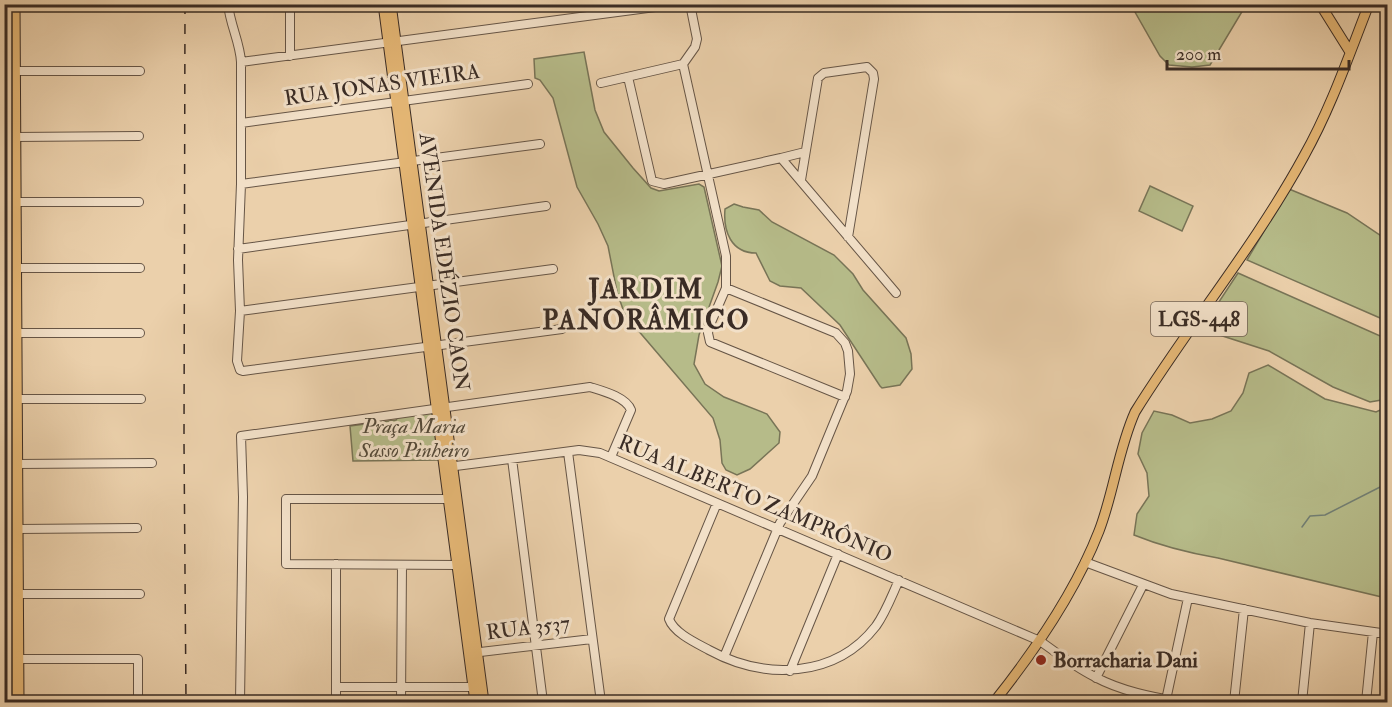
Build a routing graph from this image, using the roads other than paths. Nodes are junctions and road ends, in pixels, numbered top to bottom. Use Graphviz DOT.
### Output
graph roads {
  1 [pos="228,4"];
  2 [pos="290,4"];
  3 [pos="383,4"];
  4 [pos="391,4"];
  5 [pos="678,4"];
  6 [pos="690,4"];
  7 [pos="1320,4"];
  8 [pos="1369,4"];
  9 [pos="9,5"];
  10 [pos="140,5"];
  11 [pos="392,42"];
  12 [pos="1350,52"];
  13 [pos="290,56"];
  14 [pos="241,62"];
  15 [pos="683,64"];
  16 [pos="9,71"];
  17 [pos="140,71"];
  18 [pos="628,77"];
  19 [pos="601,83"];
  20 [pos="528,84"];
  21 [pos="400,101"];
  22 [pos="241,123"];
  23 [pos="139,136"];
  24 [pos="9,137"];
  25 [pos="540,144"];
  26 [pos="805,152"];
  27 [pos="781,158"];
  28 [pos="408,162"];
  29 [pos="707,175"];
  30 [pos="801,180"];
  31 [pos="241,184"];
  32 [pos="9,202"];
  33 [pos="140,202"];
  34 [pos="546,206"];
  35 [pos="416,224"];
  36 [pos="848,237"];
  37 [pos="238,249"];
  38 [pos="10,268"];
  39 [pos="140,268"];
  40 [pos="553,269"];
  41 [pos="425,286"];
  42 [pos="726,288"];
  43 [pos="896,293"];
  44 [pos="240,311"];
  45 [pos="562,329"];
  46 [pos="16,333"];
  47 [pos="140,333"];
  48 [pos="432,346"];
  49 [pos="845,397"];
  50 [pos="17,399"];
  51 [pos="141,399"];
  52 [pos="441,407"];
  53 [pos="568,452"];
  54 [pos="611,457"];
  55 [pos="512,459"];
  56 [pos="10,464"];
  57 [pos="152,464"];
  58 [pos="448,467"];
  59 [pos="448,499"];
  60 [pos="717,503"];
  61 [pos="137,528"];
  62 [pos="777,528"];
  63 [pos="11,529"];
  64 [pos="838,554"];
  65 [pos="1085,562"];
  66 [pos="336,564"];
  67 [pos="402,565"];
  68 [pos="457,565"];
  69 [pos="899,580"];
  70 [pos="1143,585"];
  71 [pos="11,594"];
  72 [pos="140,594"];
  73 [pos="1188,598"];
  74 [pos="1244,609"];
  75 [pos="1310,624"];
  76 [pos="1373,632"];
  77 [pos="1388,634"];
  78 [pos="592,639"];
  79 [pos="1040,641"];
  80 [pos="536,646"];
  81 [pos="473,653"];
  82 [pos="723,657"];
  83 [pos="11,659"];
  84 [pos="790,671"];
  85 [pos="1096,678"];
  86 [pos="336,687"];
  87 [pos="401,687"];
  88 [pos="473,687"];
  89 [pos="1166,700"];
  90 [pos="11,702"];
  91 [pos="19,702"];
  92 [pos="138,702"];
  93 [pos="240,702"];
  94 [pos="336,702"];
  95 [pos="401,702"];
  96 [pos="475,702"];
  97 [pos="484,702"];
  98 [pos="543,702"];
  99 [pos="601,702"];
  100 [pos="994,702"];
  101 [pos="1180,702"];
  102 [pos="1234,702"];
  103 [pos="1302,702"];
  104 [pos="1366,702"];
  1 -- 14 [label="street"];
  2 -- 13 [label="street"];
  3 -- 11 [label="main road, AVENIDA EDÉZIO CAON"];
  4 -- 11 [label="main road, AVENIDA EDÉZIO CAON"];
  5 -- 11 [label="street"];
  6 -- 15 [label="street"];
  7 -- 12 [label="main road"];
  8 -- 12 [label="main road, LGS-448"];
  9 -- 10 [label="street"];
  9 -- 16 [label="main road"];
  11 -- 13 [label="street"];
  11 -- 21 [label="main road, AVENIDA EDÉZIO CAON"];
  12 -- 65 [label="main road, LGS-448"];
  13 -- 14 [label="street"];
  14 -- 22 [label="street"];
  15 -- 18 [label="street"];
  15 -- 29 [label="street"];
  16 -- 17 [label="street"];
  16 -- 24 [label="main road"];
  18 -- 19 [label="street"];
  18 -- 29 [label="street"];
  20 -- 21 [label="street, RUA JONAS VIEIRA"];
  21 -- 22 [label="street, RUA JONAS VIEIRA"];
  21 -- 28 [label="main road, AVENIDA EDÉZIO CAON"];
  22 -- 31 [label="street"];
  23 -- 24 [label="street"];
  24 -- 32 [label="main road"];
  25 -- 28 [label="street"];
  26 -- 27 [label="street"];
  26 -- 30 [label="street"];
  26 -- 36 [label="street"];
  27 -- 29 [label="street"];
  27 -- 30 [label="street"];
  28 -- 31 [label="street"];
  28 -- 35 [label="main road, AVENIDA EDÉZIO CAON"];
  29 -- 42 [label="street"];
  30 -- 36 [label="street"];
  31 -- 37 [label="street"];
  32 -- 33 [label="street"];
  32 -- 38 [label="main road"];
  34 -- 35 [label="street"];
  35 -- 37 [label="street"];
  35 -- 41 [label="main road, AVENIDA EDÉZIO CAON"];
  36 -- 43 [label="street"];
  37 -- 44 [label="street"];
  38 -- 39 [label="street"];
  38 -- 46 [label="main road"];
  38 -- 56 [label="main road"];
  40 -- 41 [label="street"];
  41 -- 44 [label="street"];
  41 -- 48 [label="main road, AVENIDA EDÉZIO CAON"];
  42 -- 49 [label="street"];
  42 -- 49 [label="street"];
  44 -- 48 [label="street"];
  45 -- 48 [label="street"];
  46 -- 47 [label="street"];
  46 -- 50 [label="main road"];
  48 -- 52 [label="main road, AVENIDA EDÉZIO CAON"];
  49 -- 62 [label="street"];
  50 -- 51 [label="street"];
  50 -- 56 [label="main road"];
  52 -- 54 [label="street"];
  52 -- 58 [label="main road, AVENIDA EDÉZIO CAON"];
  52 -- 93 [label="street"];
  53 -- 54 [label="street, RUA ALBERTO ZAMPRÔNIO"];
  53 -- 55 [label="street, RUA ALBERTO ZAMPRÔNIO"];
  53 -- 78 [label="street"];
  54 -- 60 [label="street, RUA ALBERTO ZAMPRÔNIO"];
  55 -- 58 [label="street, RUA ALBERTO ZAMPRÔNIO"];
  55 -- 80 [label="street"];
  56 -- 57 [label="street"];
  56 -- 63 [label="main road"];
  58 -- 59 [label="main road, AVENIDA EDÉZIO CAON"];
  58 -- 81 [label="main road, AVENIDA EDÉZIO CAON"];
  59 -- 66 [label="street"];
  59 -- 68 [label="main road, AVENIDA EDÉZIO CAON"];
  60 -- 62 [label="street, RUA ALBERTO ZAMPRÔNIO"];
  60 -- 82 [label="street"];
  61 -- 63 [label="street"];
  62 -- 64 [label="street, RUA ALBERTO ZAMPRÔNIO"];
  62 -- 82 [label="street"];
  63 -- 71 [label="main road"];
  64 -- 69 [label="street, RUA ALBERTO ZAMPRÔNIO"];
  64 -- 84 [label="street"];
  65 -- 70 [label="street"];
  65 -- 79 [label="main road, LGS-448"];
  66 -- 67 [label="street"];
  66 -- 86 [label="street"];
  67 -- 68 [label="street"];
  67 -- 87 [label="street"];
  68 -- 81 [label="main road, AVENIDA EDÉZIO CAON"];
  69 -- 79 [label="street, RUA ALBERTO ZAMPRÔNIO"];
  69 -- 84 [label="street"];
  70 -- 73 [label="street"];
  70 -- 85 [label="street"];
  71 -- 72 [label="street"];
  71 -- 83 [label="main road"];
  73 -- 74 [label="street"];
  73 -- 89 [label="street"];
  74 -- 75 [label="street"];
  74 -- 102 [label="street"];
  75 -- 76 [label="street"];
  75 -- 103 [label="street"];
  76 -- 77 [label="street"];
  76 -- 104 [label="street"];
  78 -- 80 [label="street, RUA 3537"];
  78 -- 99 [label="street"];
  79 -- 85 [label="street, RUA ALBERTO ZAMPRÔNIO"];
  79 -- 100 [label="main road, LGS-448"];
  80 -- 81 [label="street, RUA 3537"];
  80 -- 98 [label="street"];
  81 -- 88 [label="main road, AVENIDA EDÉZIO CAON"];
  81 -- 97 [label="main road, AVENIDA EDÉZIO CAON"];
  82 -- 84 [label="street"];
  83 -- 90 [label="main road"];
  83 -- 91 [label="main road"];
  83 -- 92 [label="street"];
  85 -- 89 [label="street, RUA ALBERTO ZAMPRÔNIO"];
  86 -- 87 [label="street"];
  86 -- 94 [label="street"];
  87 -- 88 [label="street"];
  87 -- 95 [label="street"];
  88 -- 96 [label="main road, AVENIDA EDÉZIO CAON"];
  89 -- 101 [label="street, RUA ALBERTO ZAMPRÔNIO"];
}
